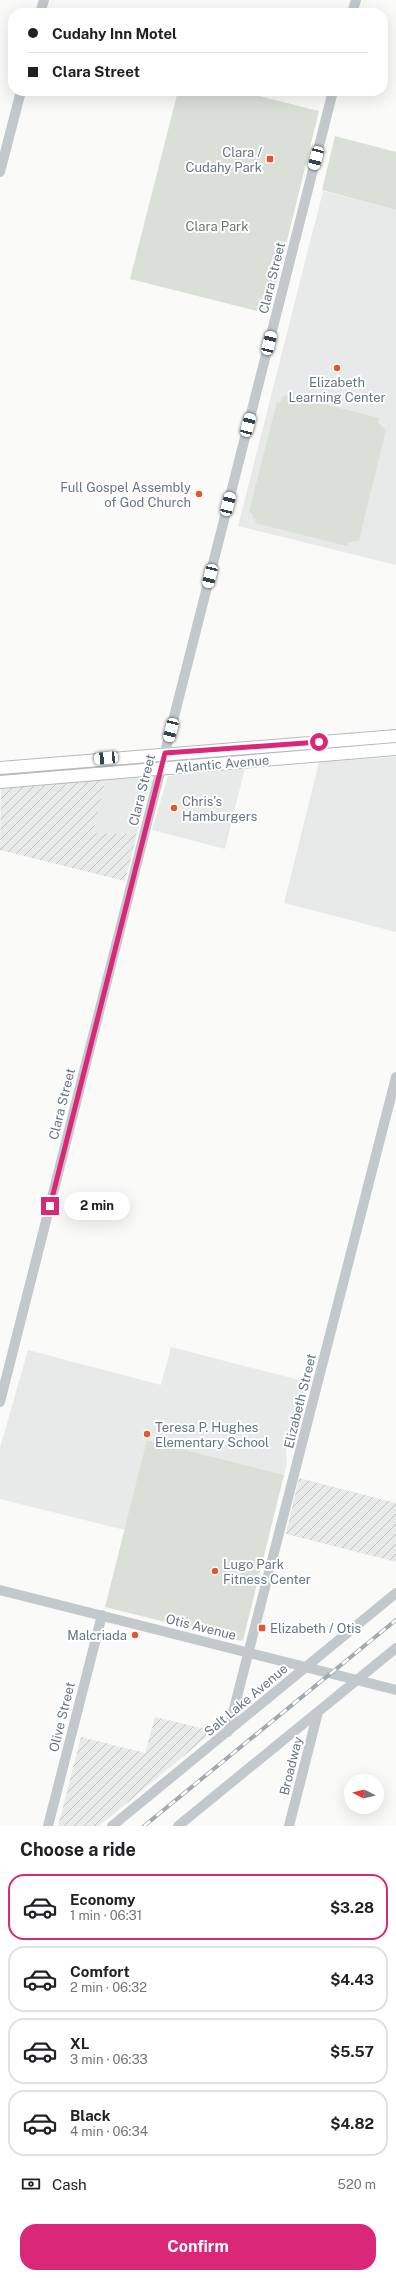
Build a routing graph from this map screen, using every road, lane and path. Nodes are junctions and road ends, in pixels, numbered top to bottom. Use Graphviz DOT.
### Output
graph roads {
  1 [pos="20,96"];
  2 [pos="332,96"];
  3 [pos="0,172"];
  4 [pos="396,736"];
  5 [pos="396,749"];
  6 [pos="165,753"];
  7 [pos="0,768"];
  8 [pos="161,769"];
  9 [pos="0,782"];
  10 [pos="396,1077"];
  11 [pos="0,1402"];
  12 [pos="0,1590"];
  13 [pos="396,1593"];
  14 [pos="102,1615"];
  15 [pos="396,1648"];
  16 [pos="249,1652"];
  17 [pos="305,1667"];
  18 [pos="357,1680"];
  19 [pos="396,1690"];
  20 [pos="318,1712"];
  21 [pos="228,1732"];
  22 [pos="48,1826"];
  23 [pos="112,1826"];
  24 [pos="178,1826"];
  25 [pos="289,1826"];
  1 -- 3 [label="street"];
  2 -- 6 [label="street, Clara Street"];
  4 -- 6 [label="main road, Atlantic Avenue"];
  5 -- 8 [label="main road, Atlantic Avenue"];
  6 -- 7 [label="main road, Atlantic Avenue"];
  6 -- 8 [label="street, Clara Street"];
  8 -- 9 [label="main road, Atlantic Avenue"];
  8 -- 11 [label="street, Clara Street"];
  10 -- 16 [label="street, Elizabeth Street"];
  12 -- 14 [label="street, Otis Avenue"];
  13 -- 17 [label="street, Salt Lake Avenue"];
  14 -- 16 [label="street, Otis Avenue"];
  14 -- 22 [label="street, Olive Street"];
  15 -- 18 [label="street"];
  16 -- 17 [label="street, Otis Avenue"];
  16 -- 21 [label="street, Elizabeth Street"];
  17 -- 18 [label="street, Otis Avenue"];
  17 -- 21 [label="street, Salt Lake Avenue"];
  18 -- 19 [label="street, Otis Avenue"];
  18 -- 20 [label="street"];
  20 -- 24 [label="street"];
  20 -- 25 [label="street, Broadway"];
  21 -- 23 [label="street, Salt Lake Avenue"];
}
